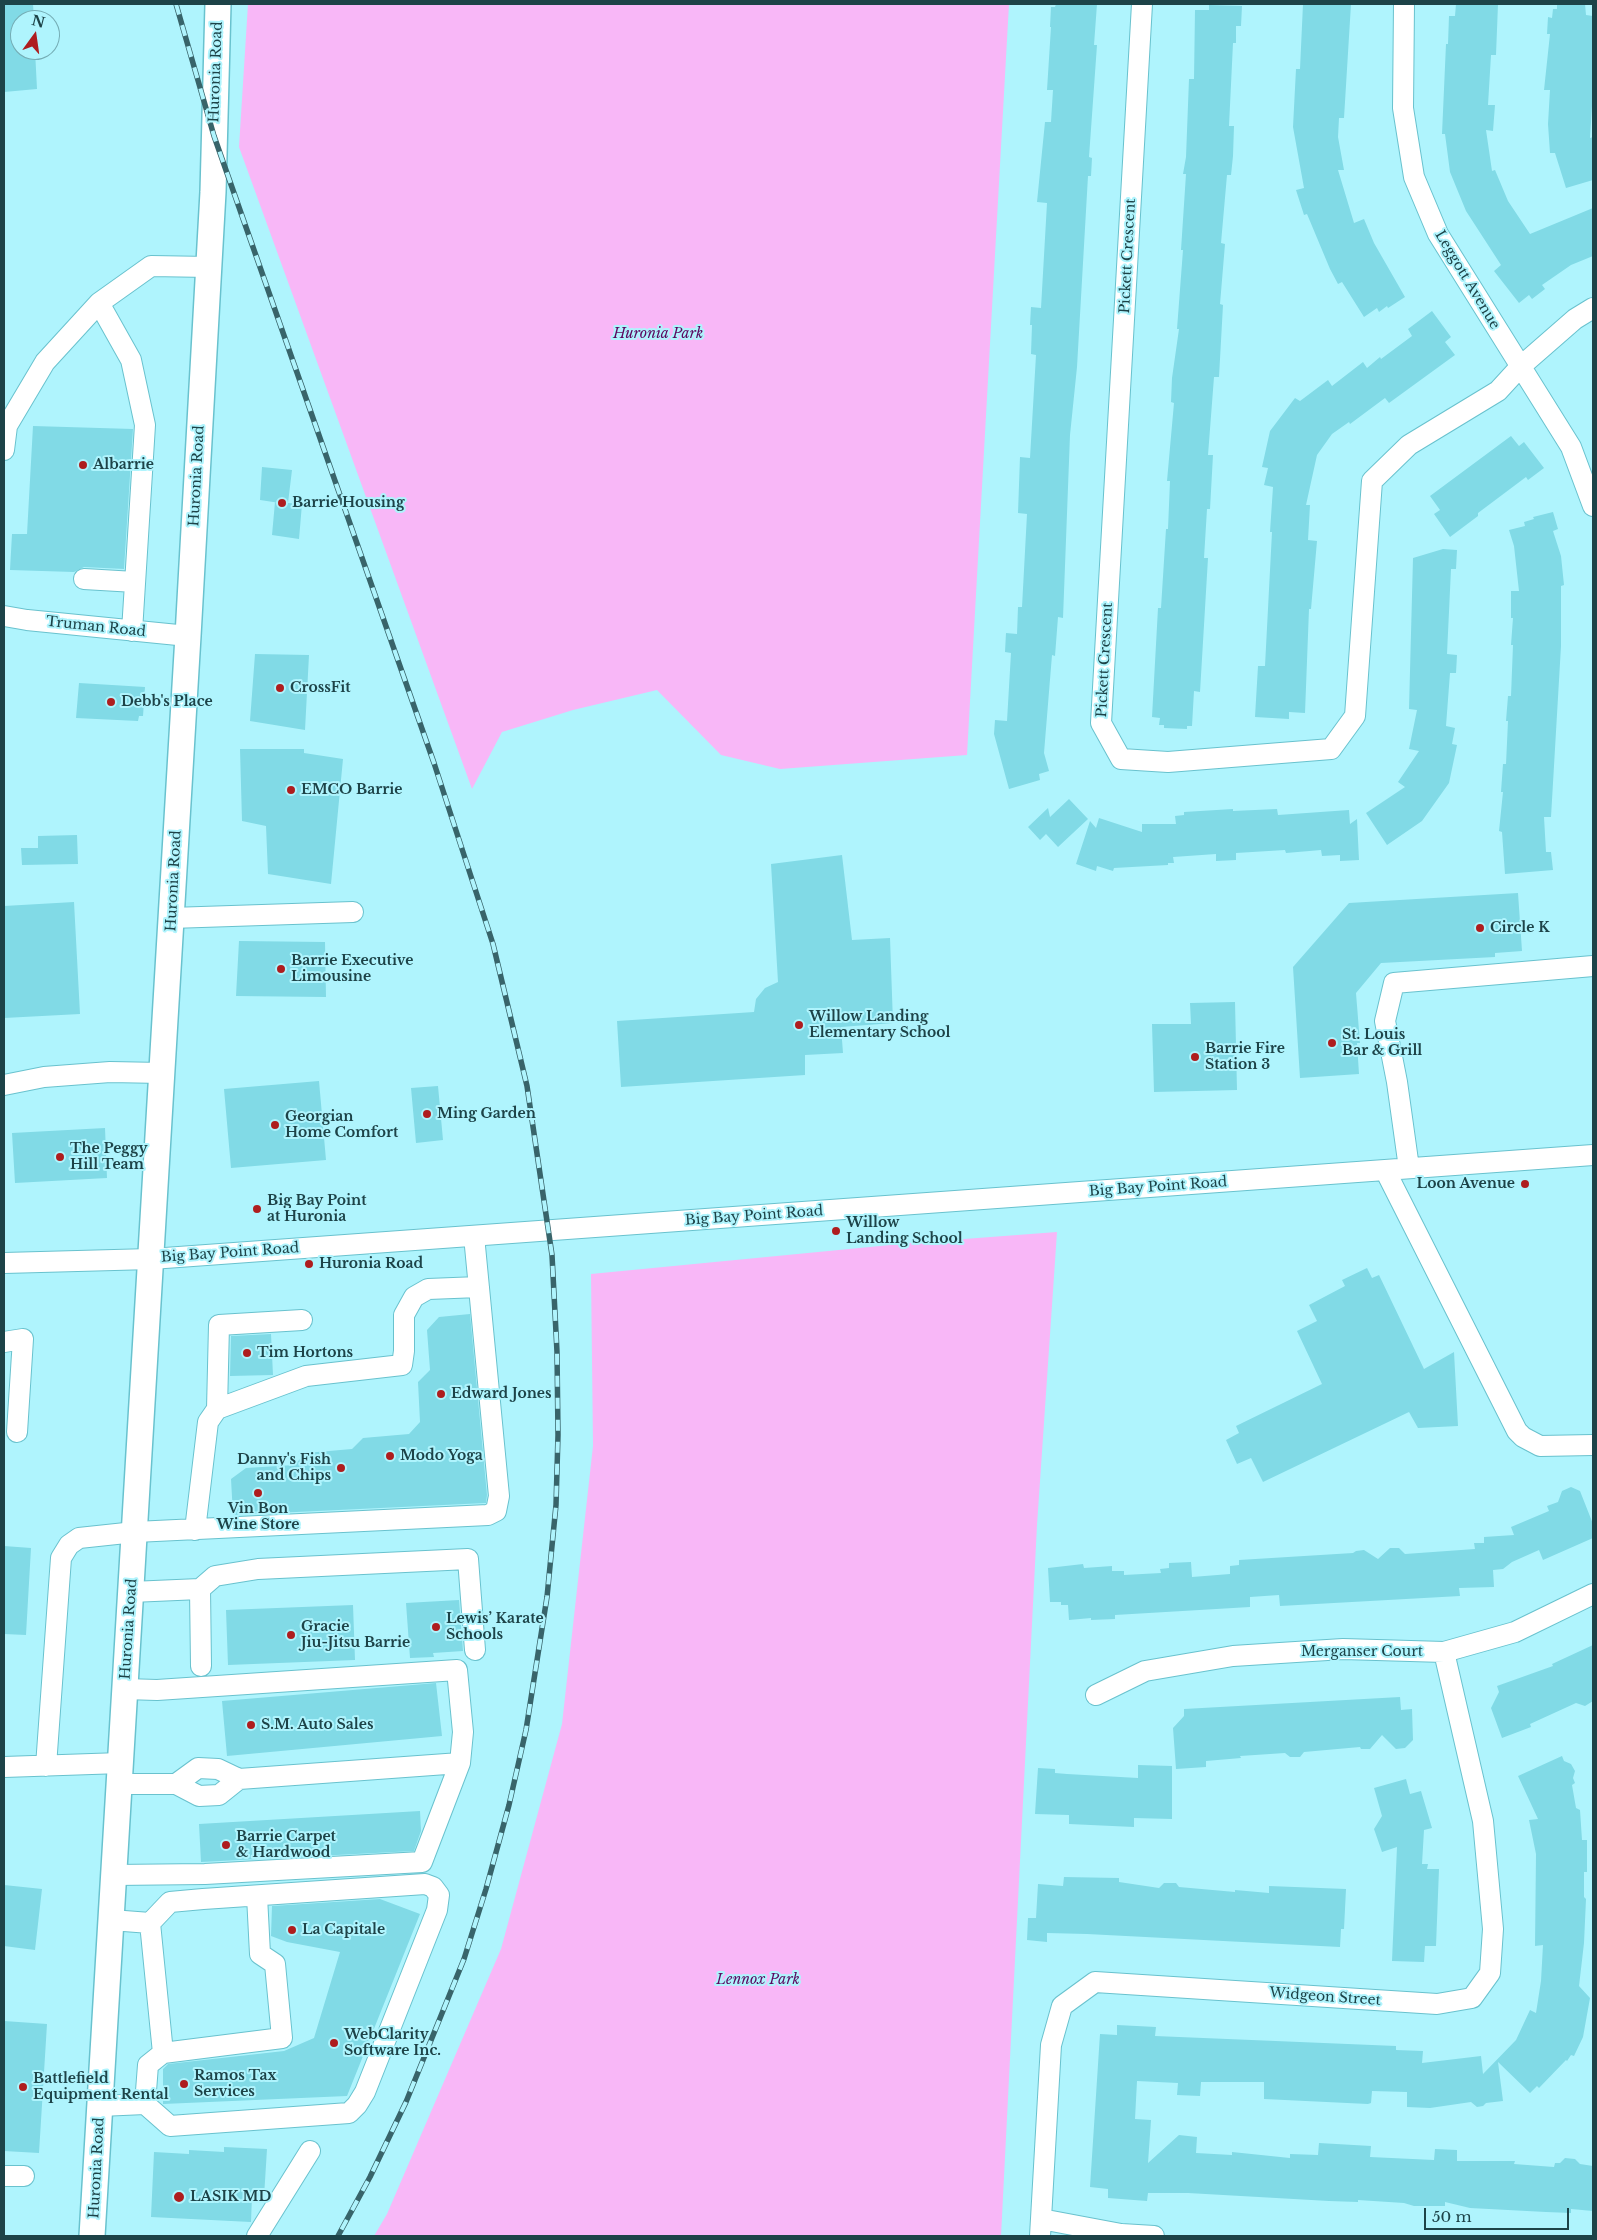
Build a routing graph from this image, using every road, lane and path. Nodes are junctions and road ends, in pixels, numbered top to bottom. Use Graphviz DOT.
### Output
graph roads {
  1 [pos="218,4"];
  2 [pos="1142,4"];
  3 [pos="1404,4"];
  4 [pos="208,267"];
  5 [pos="99,303"];
  6 [pos="1593,308"];
  7 [pos="1520,367"];
  8 [pos="4,450"];
  9 [pos="1593,506"];
  10 [pos="84,579"];
  11 [pos="134,582"];
  12 [pos="4,616"];
  13 [pos="132,631"];
  14 [pos="188,636"];
  15 [pos="353,912"];
  16 [pos="171,918"];
  17 [pos="1593,966"];
  18 [pos="162,1073"];
  19 [pos="4,1085"];
  20 [pos="1593,1155"];
  21 [pos="1409,1168"];
  22 [pos="1385,1170"];
  23 [pos="474,1236"];
  24 [pos="151,1259"];
  25 [pos="4,1263"];
  26 [pos="479,1287"];
  27 [pos="302,1320"];
  28 [pos="4,1342"];
  29 [pos="217,1409"];
  30 [pos="17,1432"];
  31 [pos="1593,1445"];
  32 [pos="195,1530"];
  33 [pos="135,1532"];
  34 [pos="200,1589"];
  35 [pos="131,1592"];
  36 [pos="1593,1594"];
  37 [pos="475,1650"];
  38 [pos="1444,1652"];
  39 [pos="201,1666"];
  40 [pos="125,1689"];
  41 [pos="1096,1695"];
  42 [pos="460,1763"];
  43 [pos="46,1766"];
  44 [pos="4,1768"];
  45 [pos="120,1774"];
  46 [pos="239,1780"];
  47 [pos="176,1784"];
  48 [pos="114,1875"];
  49 [pos="257,1896"];
  50 [pos="111,1920"];
  51 [pos="150,1923"];
  52 [pos="164,2053"];
  53 [pos="145,2104"];
  54 [pos="100,2106"];
  55 [pos="310,2151"];
  56 [pos="4,2176"];
  57 [pos="24,2176"];
  58 [pos="1040,2228"];
  59 [pos="92,2236"];
  60 [pos="257,2236"];
  61 [pos="1154,2236"];
  1 -- 4 [label="main road, Huronia Road"];
  2 -- 7 [label="street, Pickett Crescent"];
  3 -- 7 [label="street, Leggott Avenue"];
  4 -- 5 [label="street"];
  4 -- 14 [label="main road, Huronia Road"];
  5 -- 8 [label="street"];
  5 -- 11 [label="street"];
  6 -- 7 [label="street"];
  7 -- 9 [label="street, Leggott Avenue"];
  10 -- 11 [label="street"];
  11 -- 13 [label="street"];
  12 -- 13 [label="street, Truman Road"];
  13 -- 14 [label="street, Truman Road"];
  14 -- 16 [label="main road, Huronia Road"];
  15 -- 16 [label="street"];
  16 -- 18 [label="main road, Huronia Road"];
  17 -- 21 [label="street"];
  18 -- 19 [label="street"];
  18 -- 24 [label="main road, Huronia Road"];
  20 -- 21 [label="street, Big Bay Point Road"];
  21 -- 22 [label="street, Big Bay Point Road"];
  22 -- 23 [label="street, Big Bay Point Road"];
  22 -- 31 [label="street"];
  23 -- 24 [label="street, Big Bay Point Road"];
  23 -- 26 [label="street"];
  24 -- 25 [label="street, Big Bay Point Road"];
  24 -- 33 [label="main road, Huronia Road"];
  26 -- 29 [label="street"];
  26 -- 32 [label="street"];
  27 -- 29 [label="street"];
  28 -- 30 [label="street"];
  29 -- 32 [label="street"];
  32 -- 33 [label="street"];
  33 -- 35 [label="main road, Huronia Road"];
  33 -- 43 [label="street"];
  34 -- 35 [label="street"];
  34 -- 37 [label="street"];
  34 -- 39 [label="street"];
  35 -- 40 [label="main road, Huronia Road"];
  36 -- 38 [label="street, Merganser Court"];
  38 -- 41 [label="street, Merganser Court"];
  38 -- 58 [label="street, Widgeon Street"];
  40 -- 42 [label="street"];
  40 -- 45 [label="main road, Huronia Road"];
  42 -- 46 [label="street"];
  42 -- 48 [label="street"];
  43 -- 44 [label="street"];
  43 -- 45 [label="street"];
  45 -- 47 [label="street"];
  45 -- 48 [label="main road, Huronia Road"];
  46 -- 47 [label="street"];
  46 -- 47 [label="street"];
  48 -- 50 [label="main road, Huronia Road"];
  49 -- 51 [label="street"];
  49 -- 52 [label="street"];
  49 -- 53 [label="street"];
  50 -- 51 [label="street"];
  50 -- 54 [label="main road, Huronia Road"];
  51 -- 52 [label="street"];
  52 -- 53 [label="street"];
  53 -- 54 [label="street"];
  54 -- 59 [label="main road, Huronia Road"];
  55 -- 60 [label="street"];
  56 -- 57 [label="street"];
  58 -- 61 [label="street"];
}
